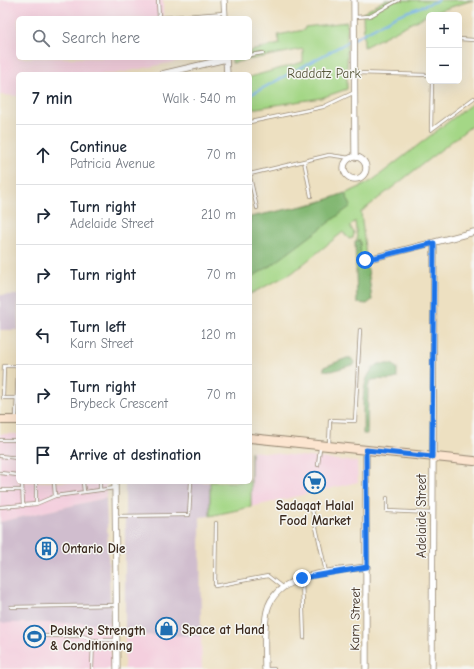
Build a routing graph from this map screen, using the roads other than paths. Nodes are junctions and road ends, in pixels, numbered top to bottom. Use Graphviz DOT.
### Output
graph roads {
  1 [pos="158,0"];
  2 [pos="224,0"];
  3 [pos="354,0"];
  4 [pos="399,0"];
  5 [pos="159,16"];
  6 [pos="225,16"];
  7 [pos="355,17"];
  8 [pos="462,39"];
  9 [pos="474,40"];
  10 [pos="264,53"];
  11 [pos="252,55"];
  12 [pos="219,60"];
  13 [pos="227,60"];
  14 [pos="170,72"];
  15 [pos="227,72"];
  16 [pos="355,73"];
  17 [pos="426,75"];
  18 [pos="432,84"];
  19 [pos="355,92"];
  20 [pos="474,98"];
  21 [pos="252,122"];
  22 [pos="352,157"];
  23 [pos="304,161"];
  24 [pos="252,175"];
  25 [pos="252,185"];
  26 [pos="311,196"];
  27 [pos="257,208"];
  28 [pos="474,232"];
  29 [pos="434,243"];
  30 [pos="365,260"];
  31 [pos="360,330"];
  32 [pos="16,366"];
  33 [pos="16,398"];
  34 [pos="0,420"];
  35 [pos="16,420"];
  36 [pos="252,438"];
  37 [pos="0,440"];
  38 [pos="16,440"];
  39 [pos="325,446"];
  40 [pos="366,450"];
  41 [pos="0,456"];
  42 [pos="432,457"];
  43 [pos="16,458"];
  44 [pos="474,461"];
  45 [pos="318,465"];
  46 [pos="0,473"];
  47 [pos="16,475"];
  48 [pos="22,484"];
  49 [pos="36,484"];
  50 [pos="54,484"];
  51 [pos="83,484"];
  52 [pos="100,484"];
  53 [pos="190,484"];
  54 [pos="116,485"];
  55 [pos="0,490"];
  56 [pos="22,490"];
  57 [pos="100,490"];
  58 [pos="84,492"];
  59 [pos="55,496"];
  60 [pos="387,498"];
  61 [pos="36,504"];
  62 [pos="311,505"];
  63 [pos="23,506"];
  64 [pos="0,507"];
  65 [pos="432,513"];
  66 [pos="116,516"];
  67 [pos="216,523"];
  68 [pos="367,567"];
  69 [pos="326,573"];
  70 [pos="302,578"];
  71 [pos="282,587"];
  72 [pos="117,605"];
  73 [pos="10,607"];
  74 [pos="45,636"];
  75 [pos="304,638"];
  76 [pos="93,640"];
  77 [pos="117,640"];
  78 [pos="92,669"];
  79 [pos="118,669"];
  80 [pos="265,669"];
  81 [pos="274,669"];
  82 [pos="366,669"];
  83 [pos="432,669"];
  1 -- 5 [label="lane"];
  2 -- 6 [label="street"];
  3 -- 7 [label="street"];
  4 -- 7 [label="lane"];
  7 -- 16 [label="street"];
  8 -- 9 [label="lane"];
  10 -- 11 [label="lane"];
  12 -- 14 [label="street"];
  13 -- 15 [label="street"];
  16 -- 17 [label="lane"];
  16 -- 19 [label="street"];
  18 -- 20 [label="lane"];
  19 -- 21 [label="lane"];
  19 -- 22 [label="street"];
  22 -- 23 [label="lane"];
  23 -- 24 [label="lane"];
  23 -- 26 [label="lane"];
  25 -- 27 [label="lane"];
  28 -- 29 [label="street"];
  29 -- 30 [label="street"];
  29 -- 42 [label="street, Adelaide Street"];
  31 -- 39 [label="lane"];
  32 -- 33 [label="lane"];
  34 -- 35 [label="street"];
  36 -- 39 [label="street"];
  37 -- 38 [label="lane"];
  39 -- 40 [label="street"];
  39 -- 45 [label="lane"];
  40 -- 42 [label="street"];
  40 -- 68 [label="street, Karn Street"];
  41 -- 43 [label="lane"];
  42 -- 44 [label="street"];
  42 -- 65 [label="street, Adelaide Street"];
  46 -- 47 [label="lane"];
  48 -- 56 [label="lane"];
  49 -- 61 [label="lane"];
  50 -- 59 [label="lane"];
  51 -- 58 [label="lane"];
  52 -- 57 [label="lane"];
  53 -- 66 [label="lane"];
  54 -- 57 [label="lane"];
  54 -- 66 [label="street"];
  55 -- 56 [label="lane"];
  56 -- 63 [label="lane"];
  57 -- 58 [label="lane"];
  58 -- 59 [label="lane"];
  59 -- 61 [label="lane"];
  60 -- 65 [label="lane"];
  61 -- 63 [label="lane"];
  62 -- 69 [label="lane"];
  63 -- 64 [label="lane"];
  65 -- 83 [label="street, Adelaide Street"];
  66 -- 72 [label="street"];
  67 -- 71 [label="lane"];
  68 -- 69 [label="street"];
  68 -- 82 [label="street, Karn Street"];
  69 -- 70 [label="street"];
  70 -- 71 [label="street"];
  70 -- 75 [label="lane"];
  71 -- 80 [label="street"];
  72 -- 73 [label="lane"];
  72 -- 77 [label="street"];
  74 -- 76 [label="lane"];
  76 -- 77 [label="lane"];
  76 -- 78 [label="lane"];
  77 -- 79 [label="street"];
  80 -- 81 [label="lane"];
}
